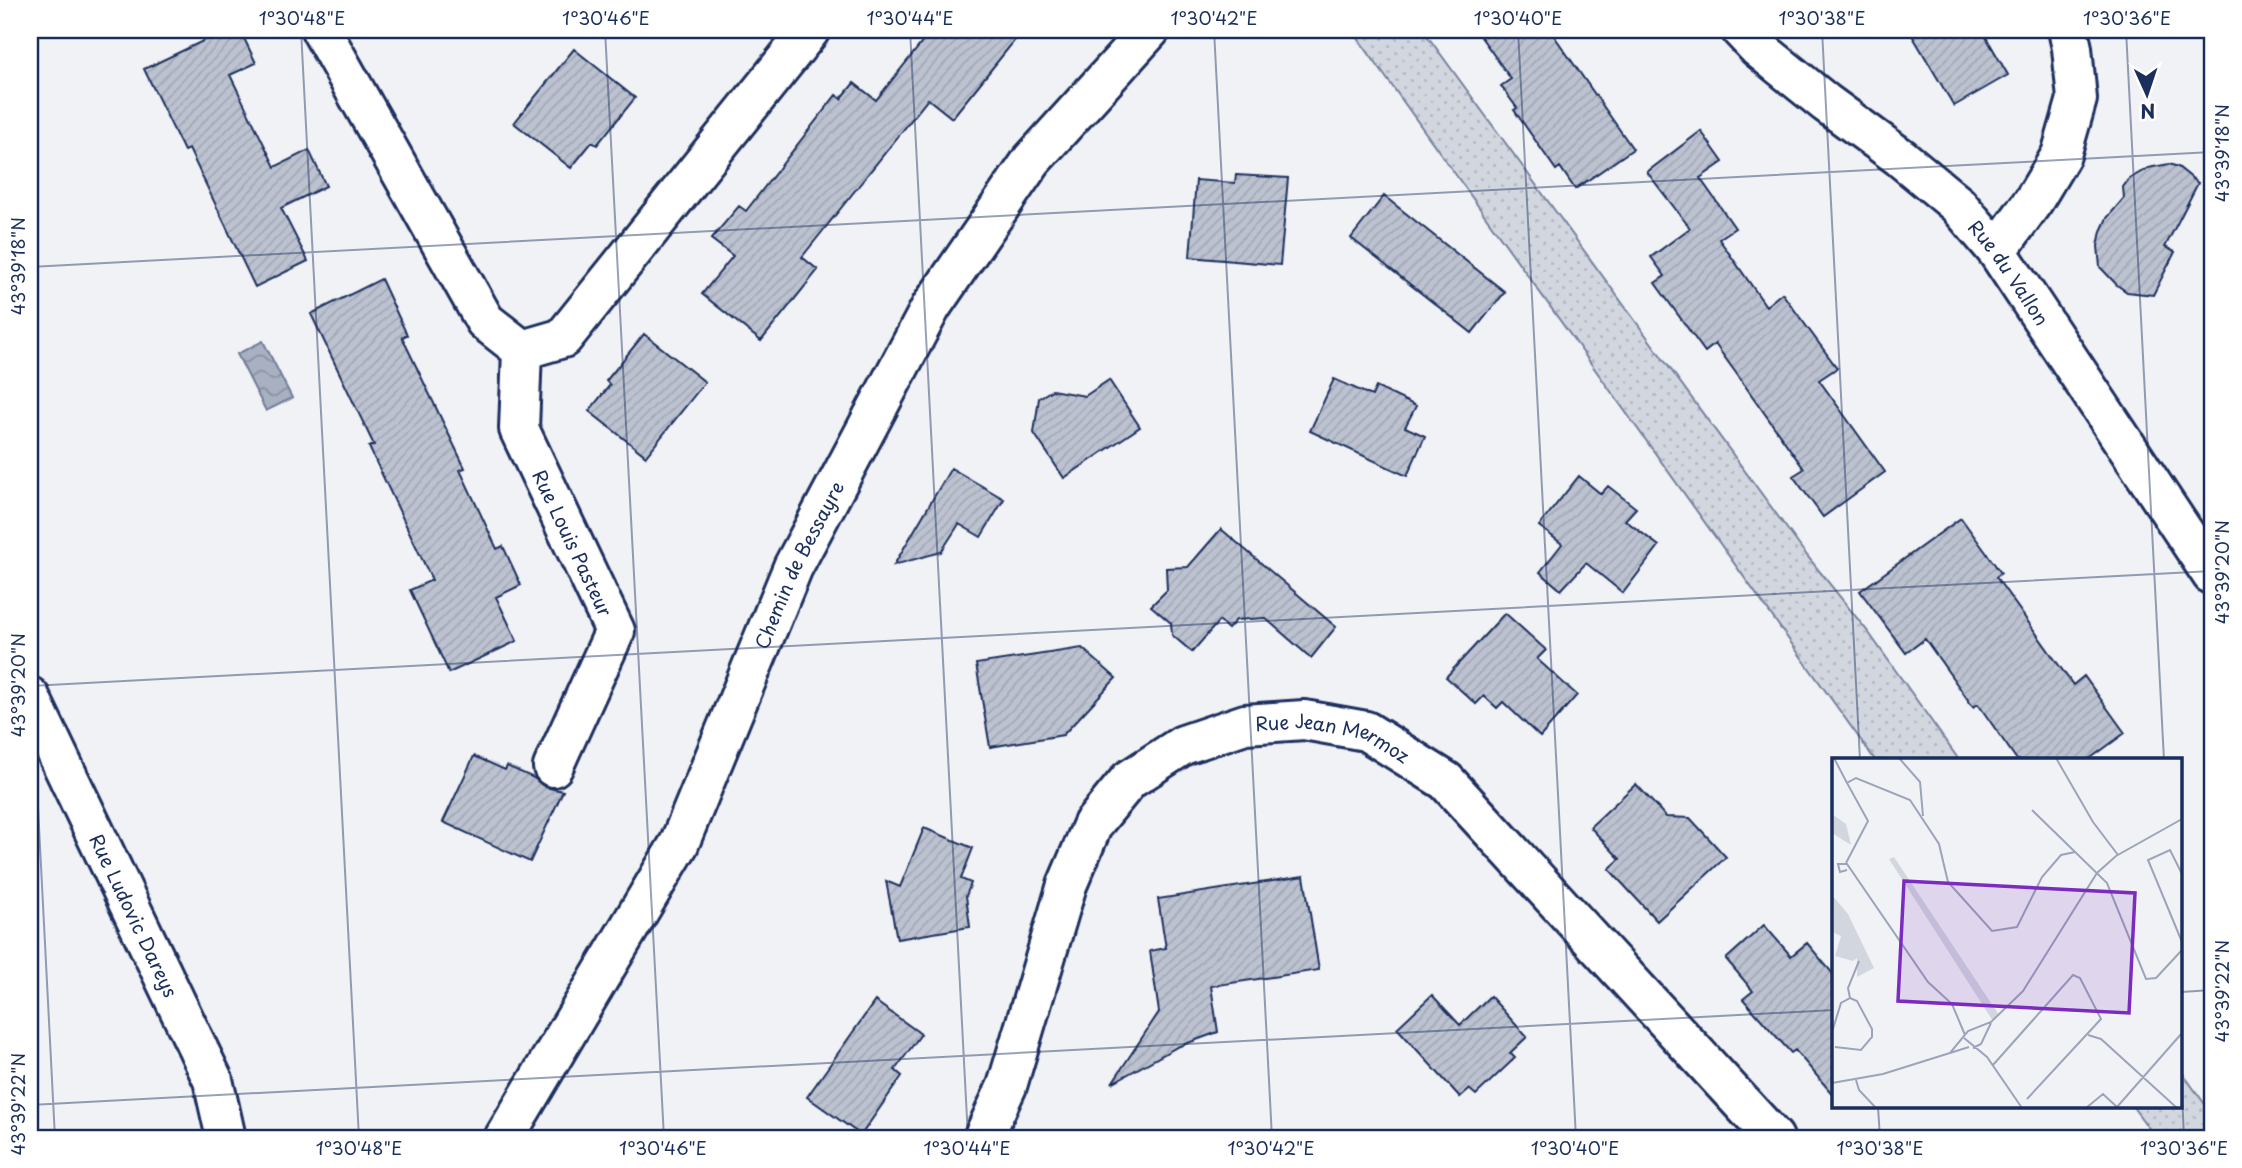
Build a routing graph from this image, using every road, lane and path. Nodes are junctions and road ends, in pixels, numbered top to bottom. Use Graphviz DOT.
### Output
graph roads {
  1 [pos="321,30"];
  2 [pos="810,30"];
  3 [pos="1150,30"];
  4 [pos="1741,30"];
  5 [pos="2067,30"];
  6 [pos="1997,251"];
  7 [pos="522,350"];
  8 [pos="2212,575"];
  9 [pos="30,697"];
  10 [pos="552,767"];
  11 [pos="226,1138"];
  12 [pos="504,1138"];
  13 [pos="983,1138"];
  14 [pos="1774,1138"];
  1 -- 7 [label="street"];
  2 -- 7 [label="street"];
  3 -- 12 [label="street, Chemin de Bessayre"];
  4 -- 6 [label="street, Rue du Vallon"];
  5 -- 6 [label="street"];
  6 -- 8 [label="street, Rue du Vallon"];
  7 -- 10 [label="street, Rue Louis Pasteur"];
  9 -- 11 [label="street, Rue Ludovic Dareys"];
  13 -- 14 [label="street, Rue Jean Mermoz"];
}
